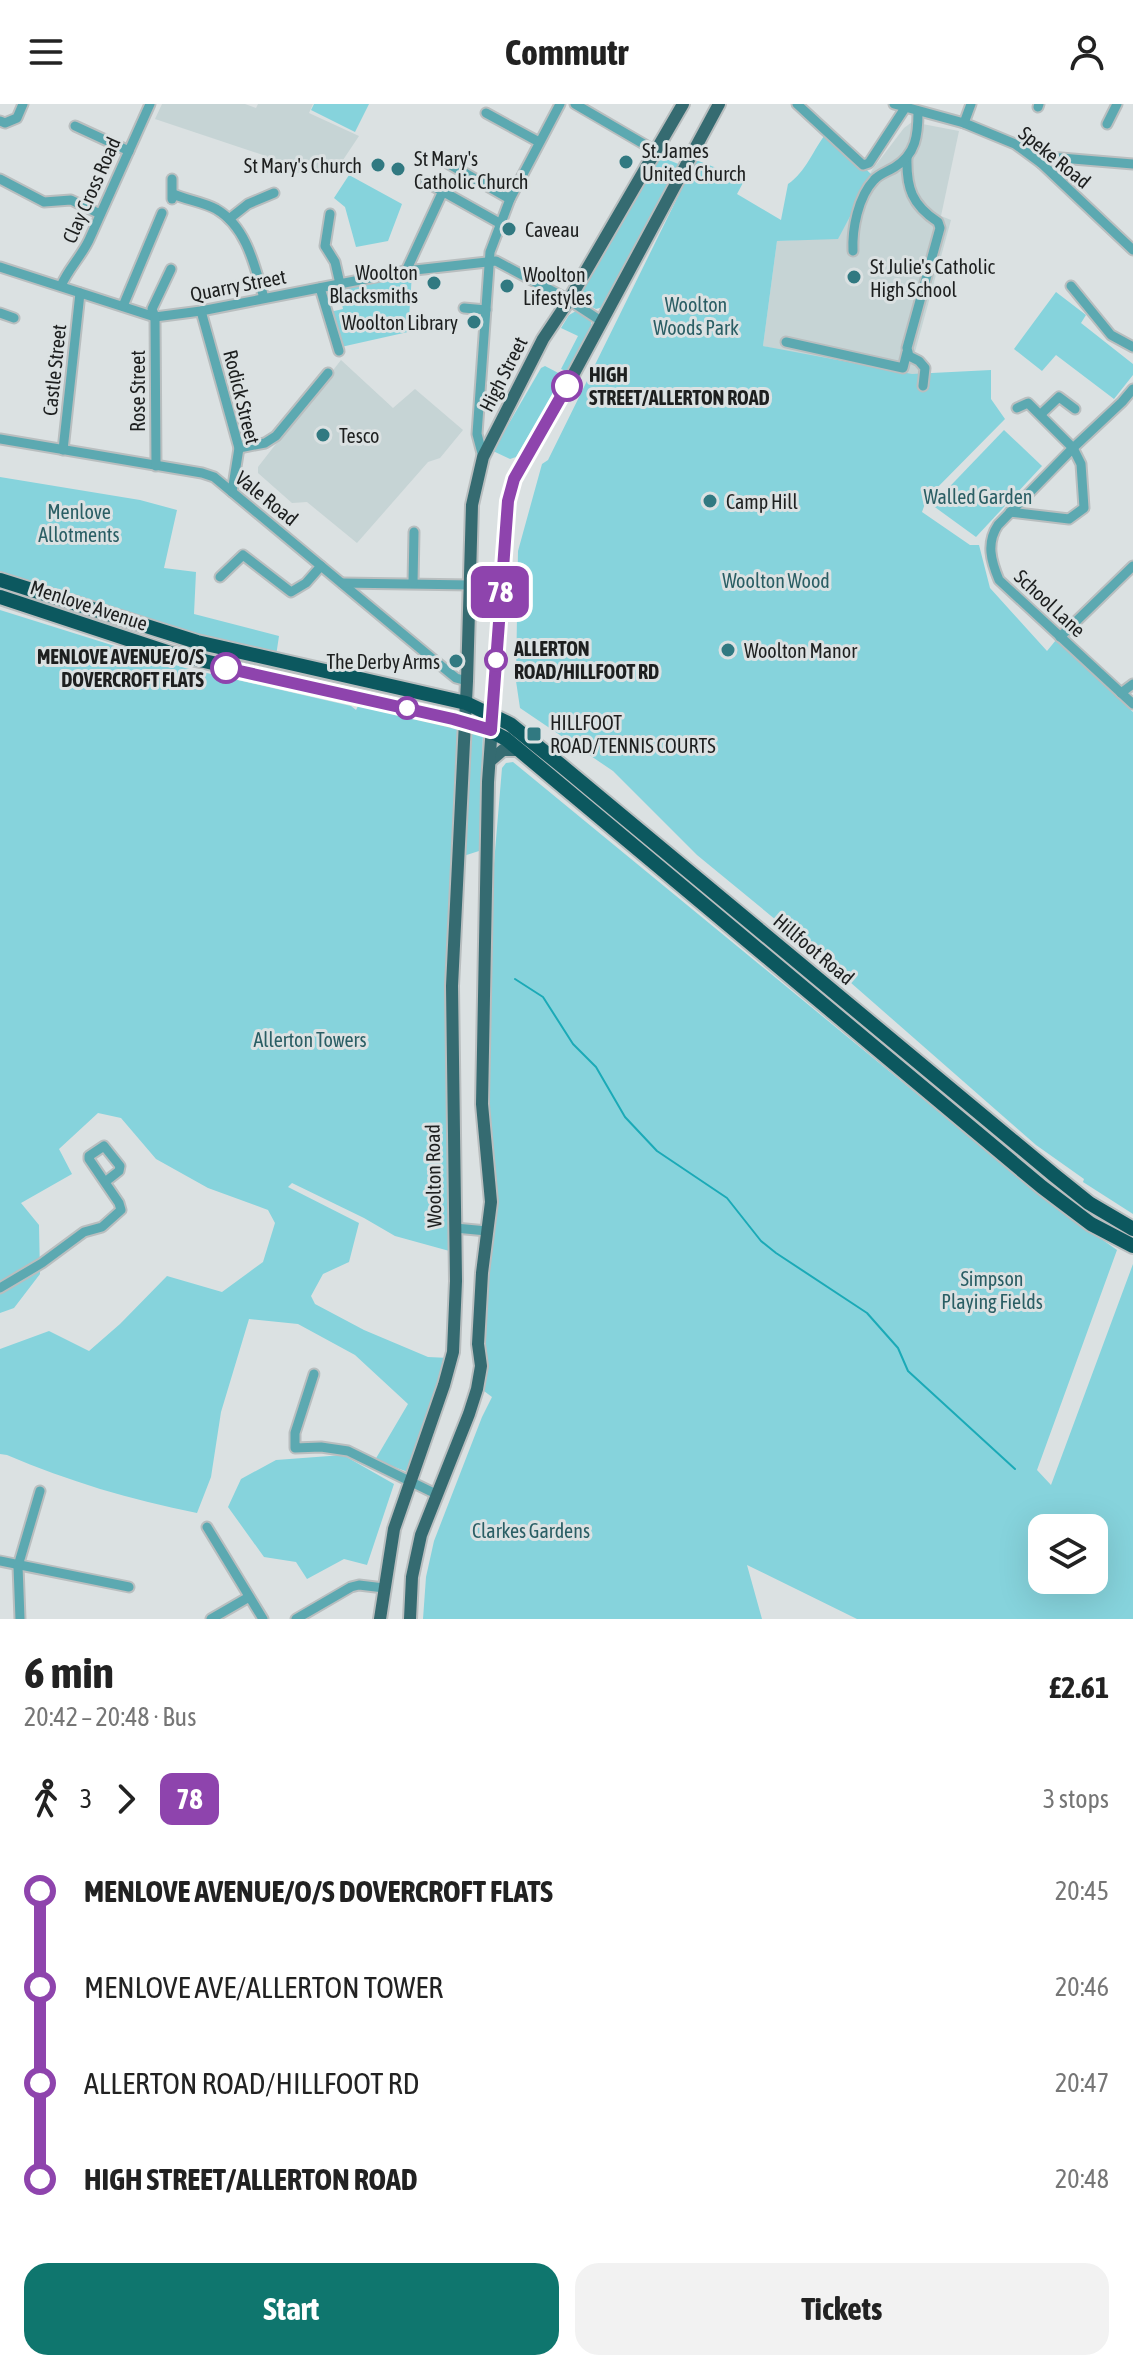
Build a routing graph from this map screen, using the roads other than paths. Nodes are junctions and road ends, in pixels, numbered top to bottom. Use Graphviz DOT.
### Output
graph roads {
  1 [pos="23,104"];
  2 [pos="560,104"];
  3 [pos="575,104"];
  4 [pos="683,104"];
  5 [pos="719,104"];
  6 [pos="797,104"];
  7 [pos="894,104"];
  8 [pos="971,104"];
  9 [pos="1117,104"];
  10 [pos="150,105"];
  11 [pos="905,108"];
  12 [pos="918,112"];
  13 [pos="486,113"];
  14 [pos="0,121"];
  15 [pos="964,123"];
  16 [pos="1107,124"];
  17 [pos="75,125"];
  18 [pos="539,142"];
  19 [pos="654,150"];
  20 [pos="129,151"];
  21 [pos="907,157"];
  22 [pos="1041,163"];
  23 [pos="449,164"];
  24 [pos="1133,164"];
  25 [pos="6,178"];
  26 [pos="172,179"];
  27 [pos="426,182"];
  28 [pos="268,191"];
  29 [pos="443,191"];
  30 [pos="510,199"];
  31 [pos="162,213"];
  32 [pos="100,214"];
  33 [pos="330,214"];
  34 [pos="229,219"];
  35 [pos="501,224"];
  36 [pos="1133,250"];
  37 [pos="853,251"];
  38 [pos="489,261"];
  39 [pos="0,268"];
  40 [pos="171,269"];
  41 [pos="406,271"];
  42 [pos="340,284"];
  43 [pos="61,286"];
  44 [pos="1071,286"];
  45 [pos="320,288"];
  46 [pos="80,293"];
  47 [pos="264,298"];
  48 [pos="569,300"];
  49 [pos="123,306"];
  50 [pos="464,308"];
  51 [pos="486,310"];
  52 [pos="201,311"];
  53 [pos="0,313"];
  54 [pos="155,317"];
  55 [pos="14,318"];
  56 [pos="601,321"];
  57 [pos="786,342"];
  58 [pos="1133,347"];
  59 [pos="907,348"];
  60 [pos="339,351"];
  61 [pos="328,373"];
  62 [pos="923,386"];
  63 [pos="1133,389"];
  64 [pos="1017,408"];
  65 [pos="1075,409"];
  66 [pos="1041,414"];
  67 [pos="0,439"];
  68 [pos="239,448"];
  69 [pos="1073,448"];
  70 [pos="63,450"];
  71 [pos="483,457"];
  72 [pos="156,466"];
  73 [pos="232,492"];
  74 [pos="1010,512"];
  75 [pos="414,532"];
  76 [pos="321,566"];
  77 [pos="1133,566"];
  78 [pos="220,577"];
  79 [pos="0,580"];
  80 [pos="341,583"];
  81 [pos="413,583"];
  82 [pos="471,585"];
  83 [pos="0,597"];
  84 [pos="1060,637"];
  85 [pos="467,681"];
  86 [pos="1133,684"];
  87 [pos="1121,693"];
  88 [pos="443,697"];
  89 [pos="466,703"];
  90 [pos="1133,704"];
  91 [pos="492,713"];
  92 [pos="465,722"];
  93 [pos="491,730"];
  94 [pos="519,750"];
  95 [pos="490,761"];
  96 [pos="105,1182"];
  97 [pos="455,1228"];
  98 [pos="1133,1229"];
  99 [pos="487,1231"];
  100 [pos="1133,1246"];
  101 [pos="0,1288"];
  102 [pos="314,1374"];
  103 [pos="409,1482"];
  104 [pos="40,1491"];
  105 [pos="436,1494"];
  106 [pos="207,1527"];
  107 [pos="0,1561"];
  108 [pos="18,1566"];
  109 [pos="129,1587"];
  110 [pos="384,1588"];
  111 [pos="249,1597"];
  112 [pos="20,1619"];
  113 [pos="211,1619"];
  114 [pos="263,1619"];
  115 [pos="296,1619"];
  116 [pos="380,1619"];
  117 [pos="410,1619"];
  1 -- 14 [label="street"];
  2 -- 18 [label="street"];
  3 -- 19 [label="street"];
  4 -- 19 [label="main road, High Street"];
  5 -- 56 [label="main road"];
  6 -- 11 [label="street"];
  7 -- 11 [label="street, Speke Road"];
  8 -- 15 [label="street"];
  9 -- 16 [label="street"];
  10 -- 20 [label="street, Clay Cross Road"];
  11 -- 12 [label="street, Speke Road"];
  12 -- 15 [label="street, Speke Road"];
  12 -- 21 [label="street"];
  13 -- 18 [label="street"];
  15 -- 22 [label="street, Speke Road"];
  17 -- 20 [label="street"];
  18 -- 30 [label="street"];
  19 -- 48 [label="main road, High Street"];
  20 -- 32 [label="street, Clay Cross Road"];
  21 -- 37 [label="street"];
  21 -- 59 [label="street"];
  22 -- 24 [label="street"];
  22 -- 36 [label="street, Speke Road"];
  23 -- 30 [label="street"];
  25 -- 32 [label="street"];
  26 -- 34 [label="street"];
  27 -- 29 [label="street"];
  28 -- 34 [label="street"];
  29 -- 35 [label="street"];
  29 -- 41 [label="street"];
  30 -- 35 [label="street"];
  31 -- 49 [label="street"];
  32 -- 43 [label="street, Clay Cross Road"];
  33 -- 42 [label="street"];
  34 -- 47 [label="street"];
  35 -- 38 [label="street"];
  38 -- 41 [label="street, Quarry Street"];
  38 -- 48 [label="street"];
  38 -- 51 [label="street"];
  39 -- 43 [label="street, Quarry Street"];
  40 -- 54 [label="street, Rose Street"];
  41 -- 42 [label="street, Quarry Street"];
  42 -- 45 [label="street, Quarry Street"];
  43 -- 46 [label="street, Quarry Street"];
  44 -- 58 [label="street"];
  45 -- 47 [label="street, Quarry Street"];
  45 -- 60 [label="street"];
  46 -- 49 [label="street, Quarry Street"];
  46 -- 70 [label="street, Castle Street"];
  47 -- 52 [label="street, Quarry Street"];
  48 -- 56 [label="street"];
  48 -- 71 [label="main road, High Street"];
  49 -- 54 [label="street, Quarry Street"];
  50 -- 51 [label="street"];
  51 -- 71 [label="street"];
  52 -- 54 [label="street, Quarry Street"];
  52 -- 68 [label="street, Rodick Street"];
  53 -- 55 [label="street"];
  54 -- 72 [label="street, Rose Street"];
  56 -- 91 [label="main road"];
  57 -- 59 [label="street"];
  59 -- 62 [label="street"];
  61 -- 68 [label="street"];
  63 -- 69 [label="street, School Lane"];
  64 -- 66 [label="street"];
  65 -- 66 [label="street"];
  66 -- 69 [label="street"];
  67 -- 70 [label="street, Vale Road"];
  68 -- 73 [label="street, Rodick Street"];
  69 -- 74 [label="street, School Lane"];
  69 -- 74 [label="street"];
  70 -- 72 [label="street, Vale Road"];
  71 -- 82 [label="main road, High Street"];
  72 -- 73 [label="street, Vale Road"];
  73 -- 76 [label="street, Vale Road"];
  74 -- 84 [label="street, School Lane"];
  75 -- 81 [label="street"];
  76 -- 78 [label="street"];
  76 -- 80 [label="street, Vale Road"];
  77 -- 84 [label="street"];
  79 -- 88 [label="highway, Menlove Avenue"];
  80 -- 81 [label="street"];
  80 -- 85 [label="street, Vale Road"];
  81 -- 82 [label="street"];
  82 -- 85 [label="main road, Woolton Road"];
  83 -- 92 [label="highway, Menlove Avenue"];
  84 -- 87 [label="street, School Lane"];
  85 -- 88 [label="main road"];
  85 -- 89 [label="main road, Woolton Road"];
  86 -- 87 [label="street"];
  87 -- 90 [label="street, School Lane"];
  88 -- 89 [label="highway, Menlove Avenue"];
  89 -- 91 [label="highway, Hillfoot Road"];
  89 -- 92 [label="main road, Woolton Road"];
  91 -- 93 [label="main road"];
  91 -- 98 [label="highway, Hillfoot Road"];
  92 -- 93 [label="highway, Menlove Avenue"];
  92 -- 97 [label="main road, Woolton Road"];
  93 -- 94 [label="highway, Hillfoot Road"];
  93 -- 95 [label="main road"];
  94 -- 95 [label="main road"];
  94 -- 100 [label="highway, Hillfoot Road"];
  95 -- 99 [label="main road"];
  96 -- 101 [label="street"];
  97 -- 99 [label="street"];
  97 -- 103 [label="main road, Woolton Road"];
  99 -- 105 [label="main road"];
  102 -- 103 [label="street"];
  103 -- 105 [label="street"];
  103 -- 110 [label="main road, Woolton Road"];
  104 -- 108 [label="street"];
  105 -- 117 [label="main road"];
  106 -- 111 [label="street"];
  107 -- 108 [label="street"];
  108 -- 109 [label="street"];
  108 -- 112 [label="street"];
  110 -- 115 [label="street"];
  110 -- 116 [label="main road, Woolton Road"];
  111 -- 113 [label="street"];
  111 -- 114 [label="street"];
}
